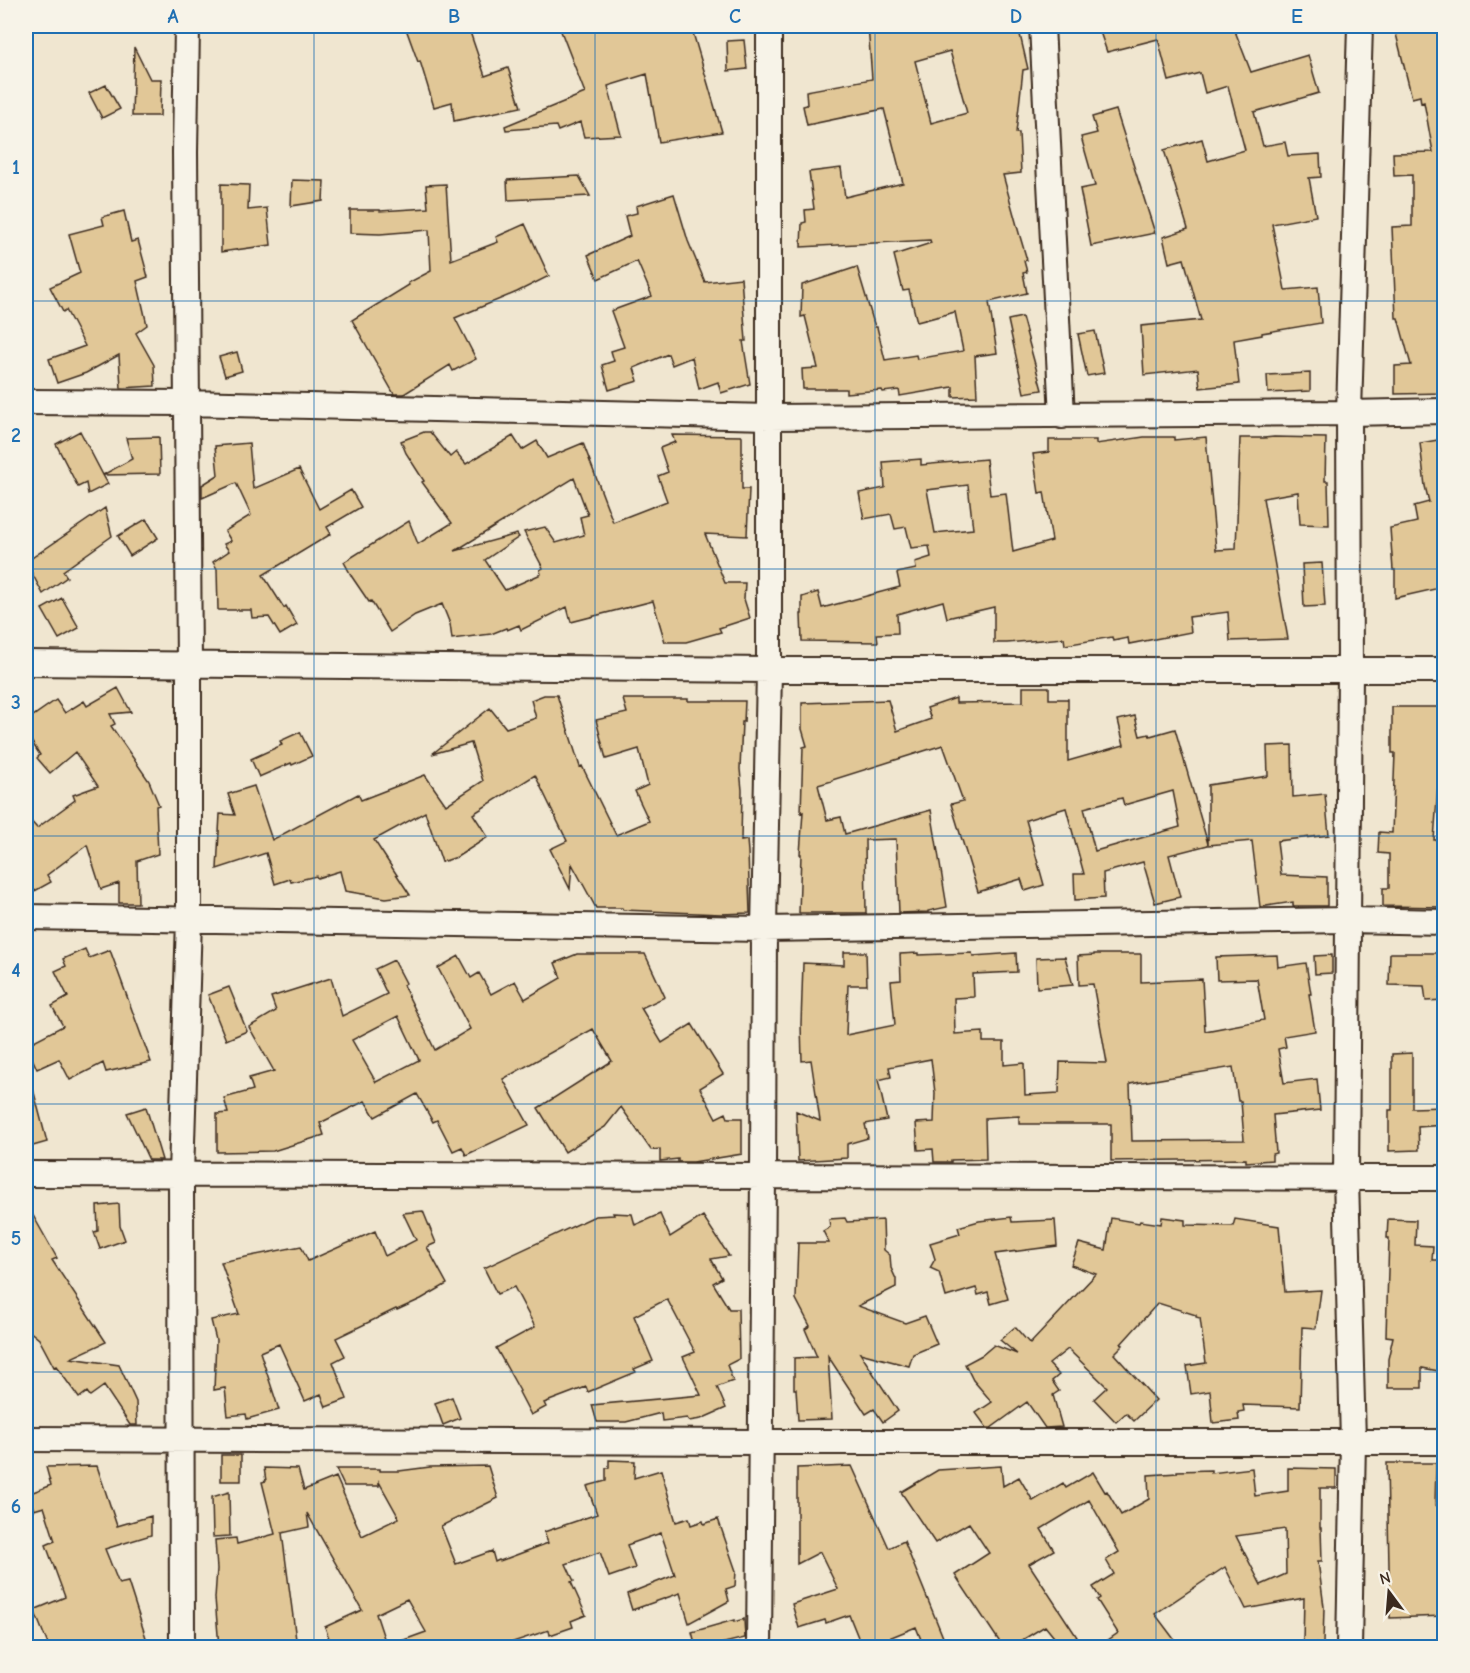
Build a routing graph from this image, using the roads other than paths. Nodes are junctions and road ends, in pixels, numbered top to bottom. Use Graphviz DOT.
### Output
graph roads {
  1 [pos="187,26"];
  2 [pos="769,26"];
  3 [pos="1042,26"];
  4 [pos="1360,26"];
  5 [pos="26,402"];
  6 [pos="186,403"];
  7 [pos="1444,411"];
  8 [pos="1349,413"];
  9 [pos="1062,416"];
  10 [pos="769,417"];
  11 [pos="26,663"];
  12 [pos="189,664"];
  13 [pos="769,670"];
  14 [pos="1350,670"];
  15 [pos="1444,670"];
  16 [pos="26,917"];
  17 [pos="189,920"];
  18 [pos="1349,920"];
  19 [pos="1444,922"];
  20 [pos="764,929"];
  21 [pos="26,1174"];
  22 [pos="181,1174"];
  23 [pos="764,1176"];
  24 [pos="1346,1178"];
  25 [pos="1444,1179"];
  26 [pos="26,1439"];
  27 [pos="182,1439"];
  28 [pos="1353,1441"];
  29 [pos="761,1442"];
  30 [pos="1444,1442"];
  31 [pos="182,1647"];
  32 [pos="759,1647"];
  33 [pos="1349,1647"];
  1 -- 6 [label="street"];
  2 -- 10 [label="street"];
  3 -- 9 [label="street"];
  4 -- 8 [label="street"];
  5 -- 6 [label="street"];
  6 -- 10 [label="street"];
  6 -- 12 [label="street"];
  7 -- 8 [label="street"];
  8 -- 9 [label="street"];
  8 -- 14 [label="street"];
  9 -- 10 [label="street"];
  10 -- 13 [label="street"];
  11 -- 12 [label="street"];
  12 -- 13 [label="street"];
  12 -- 17 [label="street"];
  13 -- 14 [label="street"];
  13 -- 20 [label="street"];
  14 -- 15 [label="street"];
  14 -- 18 [label="street"];
  16 -- 17 [label="street"];
  17 -- 20 [label="street"];
  17 -- 22 [label="street"];
  18 -- 19 [label="street"];
  18 -- 20 [label="street"];
  18 -- 24 [label="street"];
  20 -- 23 [label="street"];
  21 -- 22 [label="street"];
  22 -- 23 [label="street"];
  22 -- 27 [label="street"];
  23 -- 24 [label="street"];
  23 -- 29 [label="street"];
  24 -- 25 [label="street"];
  24 -- 28 [label="street"];
  26 -- 27 [label="street"];
  27 -- 29 [label="street"];
  27 -- 31 [label="street"];
  28 -- 29 [label="street"];
  28 -- 30 [label="street"];
  28 -- 33 [label="street"];
  29 -- 32 [label="street"];
}
